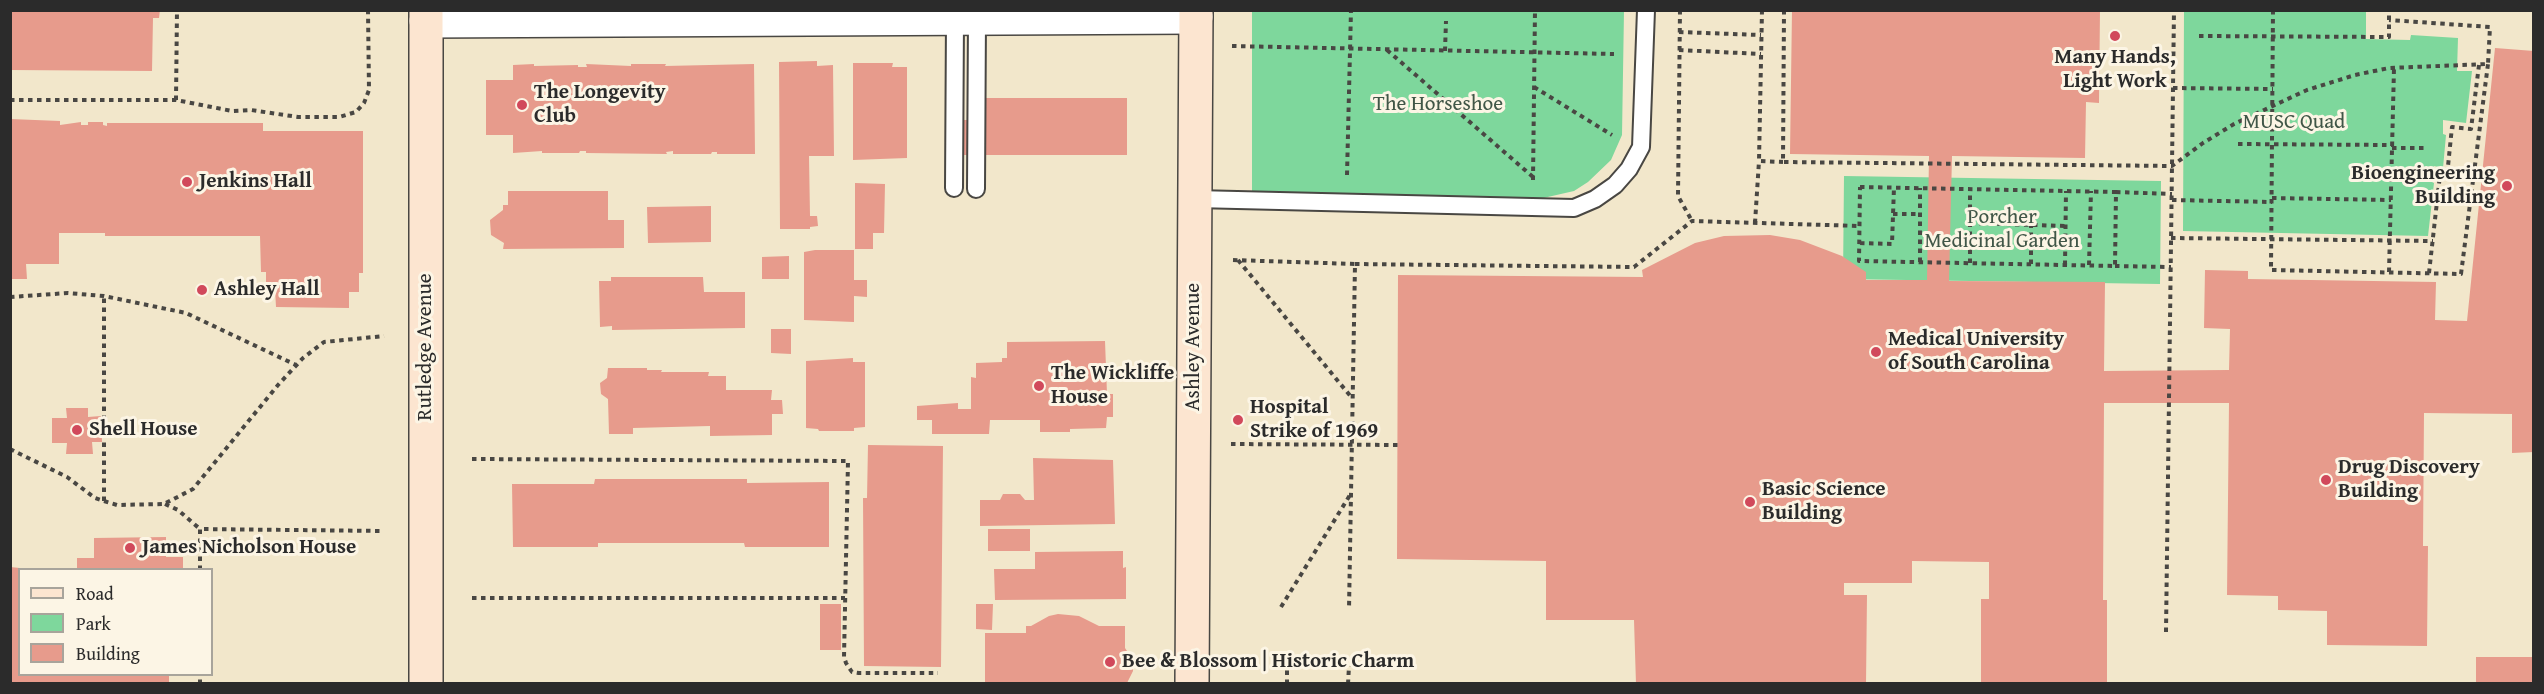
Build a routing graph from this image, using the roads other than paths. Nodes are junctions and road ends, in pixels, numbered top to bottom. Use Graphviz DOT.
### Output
graph roads {
  1 [pos="1646,10"];
  2 [pos="1196,14"];
  3 [pos="426,16"];
  4 [pos="966,18"];
  5 [pos="954,188"];
  6 [pos="976,189"];
  7 [pos="1195,199"];
  8 [pos="426,684"];
  9 [pos="1192,684"];
  1 -- 7 [label="lane"];
  2 -- 4 [label="street"];
  2 -- 7 [label="street, Ashley Avenue"];
  3 -- 4 [label="street"];
  3 -- 8 [label="street, Rutledge Avenue"];
  4 -- 5 [label="lane"];
  4 -- 6 [label="lane"];
  7 -- 9 [label="street, Ashley Avenue"];
}
